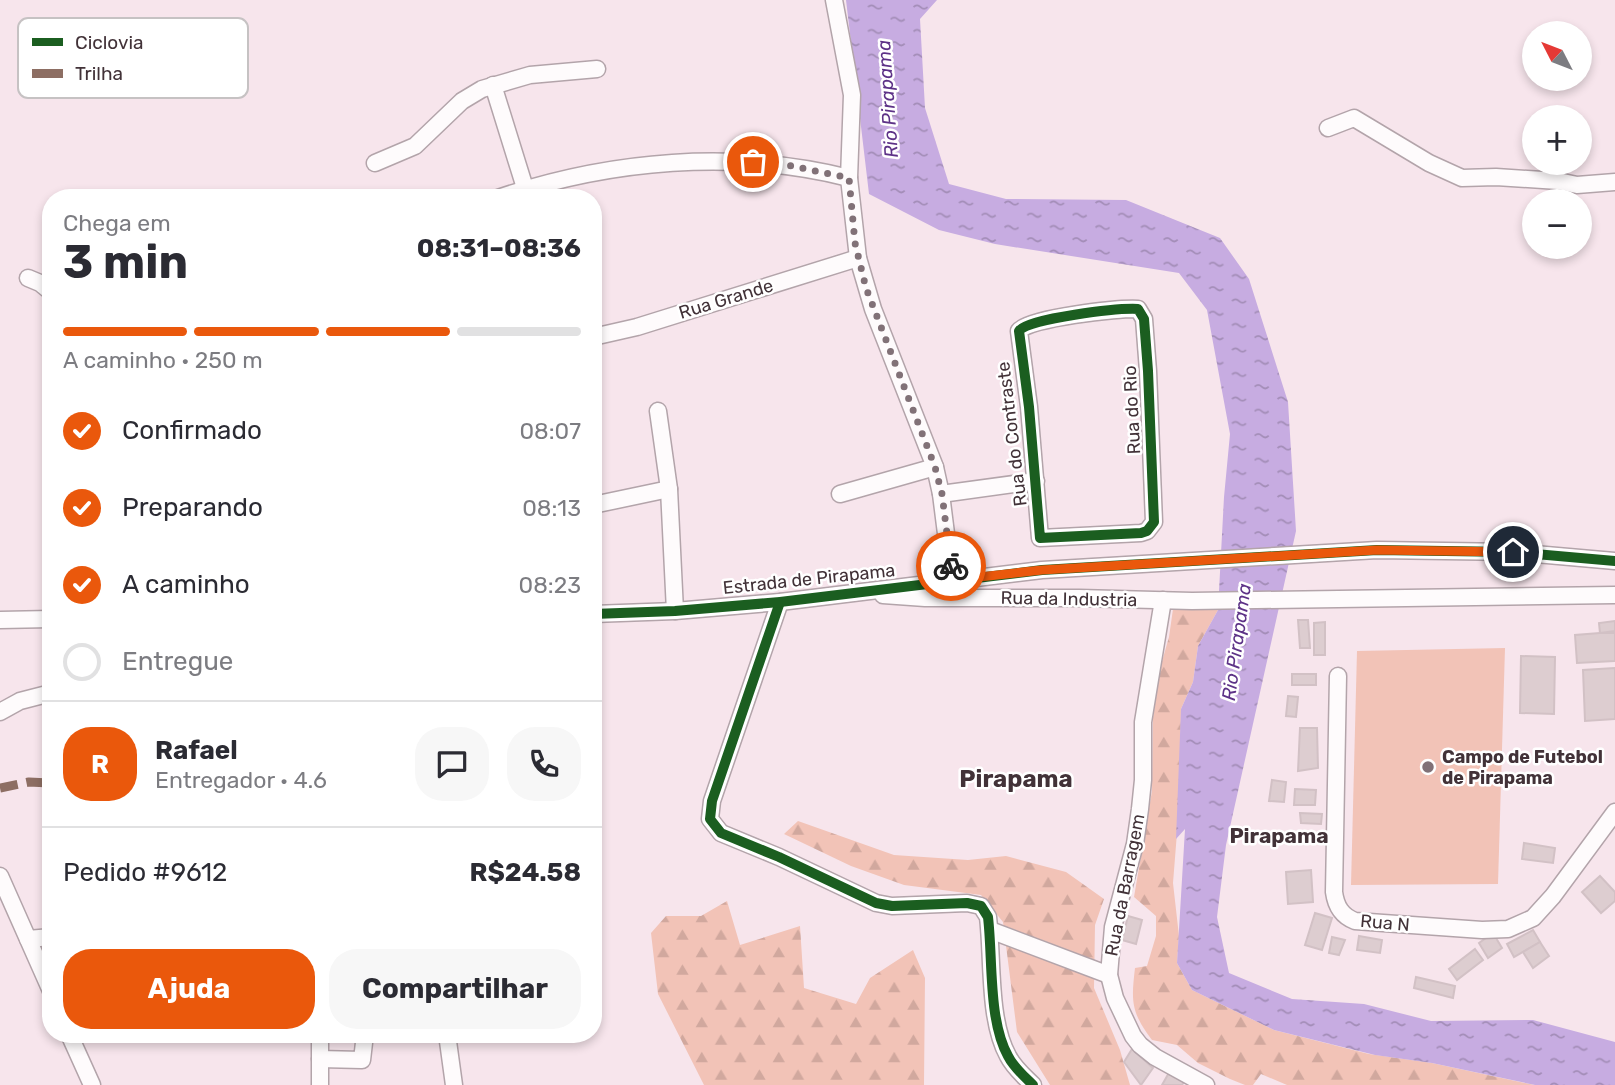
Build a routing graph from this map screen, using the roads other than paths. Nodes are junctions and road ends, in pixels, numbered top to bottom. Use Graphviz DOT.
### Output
graph roads {
  1 [pos="834,0"];
  2 [pos="597,69"];
  3 [pos="493,85"];
  4 [pos="1328,128"];
  5 [pos="375,163"];
  6 [pos="849,178"];
  7 [pos="1615,182"];
  8 [pos="525,188"];
  9 [pos="858,258"];
  10 [pos="28,278"];
  11 [pos="42,285"];
  12 [pos="1142,313"];
  13 [pos="602,335"];
  14 [pos="657,411"];
  15 [pos="935,467"];
  16 [pos="1036,481"];
  17 [pos="669,489"];
  18 [pos="840,494"];
  19 [pos="942,494"];
  20 [pos="602,503"];
  21 [pos="1040,538"];
  22 [pos="1615,561"];
  23 [pos="952,580"];
  24 [pos="862,592"];
  25 [pos="1615,595"];
  26 [pos="954,598"];
  27 [pos="1163,600"];
  28 [pos="780,602"];
  29 [pos="675,611"];
  30 [pos="602,614"];
  31 [pos="42,619"];
  32 [pos="0,620"];
  33 [pos="1338,676"];
  34 [pos="42,695"];
  35 [pos="0,712"];
  36 [pos="1615,812"];
  37 [pos="0,876"];
  38 [pos="990,930"];
  39 [pos="42,938"];
  40 [pos="28,939"];
  41 [pos="42,971"];
  42 [pos="1110,975"];
  43 [pos="73,1043"];
  44 [pos="320,1043"];
  45 [pos="364,1043"];
  46 [pos="448,1043"];
  47 [pos="320,1059"];
  48 [pos="92,1085"];
  49 [pos="320,1085"];
  50 [pos="454,1085"];
  51 [pos="1033,1085"];
  52 [pos="1206,1085"];
  1 -- 6 [label="street"];
  2 -- 3 [label="street"];
  3 -- 5 [label="street"];
  3 -- 8 [label="street"];
  4 -- 7 [label="street"];
  6 -- 8 [label="street"];
  6 -- 9 [label="street"];
  9 -- 13 [label="street, Rua Grande"];
  9 -- 15 [label="street"];
  10 -- 11 [label="street"];
  12 -- 16 [label="street, Rua do Contraste"];
  12 -- 21 [label="street, Rua do Rio"];
  14 -- 17 [label="street"];
  15 -- 18 [label="street"];
  15 -- 19 [label="street"];
  16 -- 19 [label="street"];
  16 -- 21 [label="street, Rua do Contraste"];
  17 -- 20 [label="street"];
  17 -- 29 [label="street"];
  19 -- 23 [label="street"];
  22 -- 23 [label="street, Estrada de Pirapama"];
  23 -- 24 [label="street, Estrada de Pirapama"];
  23 -- 26 [label="street"];
  24 -- 26 [label="street, Rua da Industria"];
  24 -- 28 [label="street, Estrada de Pirapama"];
  25 -- 27 [label="street, Rua da Industria"];
  26 -- 27 [label="street, Rua da Industria"];
  27 -- 42 [label="street, Rua da Barragem"];
  28 -- 29 [label="street, Estrada de Pirapama"];
  28 -- 38 [label="street"];
  29 -- 30 [label="street, Estrada de Pirapama"];
  31 -- 32 [label="street"];
  33 -- 36 [label="street, Rua N"];
  34 -- 35 [label="street"];
  37 -- 40 [label="street"];
  38 -- 42 [label="street"];
  38 -- 51 [label="street"];
  39 -- 40 [label="street"];
  40 -- 41 [label="street"];
  42 -- 52 [label="street, Rua da Barragem"];
  43 -- 48 [label="street"];
  44 -- 47 [label="street"];
  45 -- 47 [label="street"];
  46 -- 50 [label="street"];
  47 -- 49 [label="street"];
}
